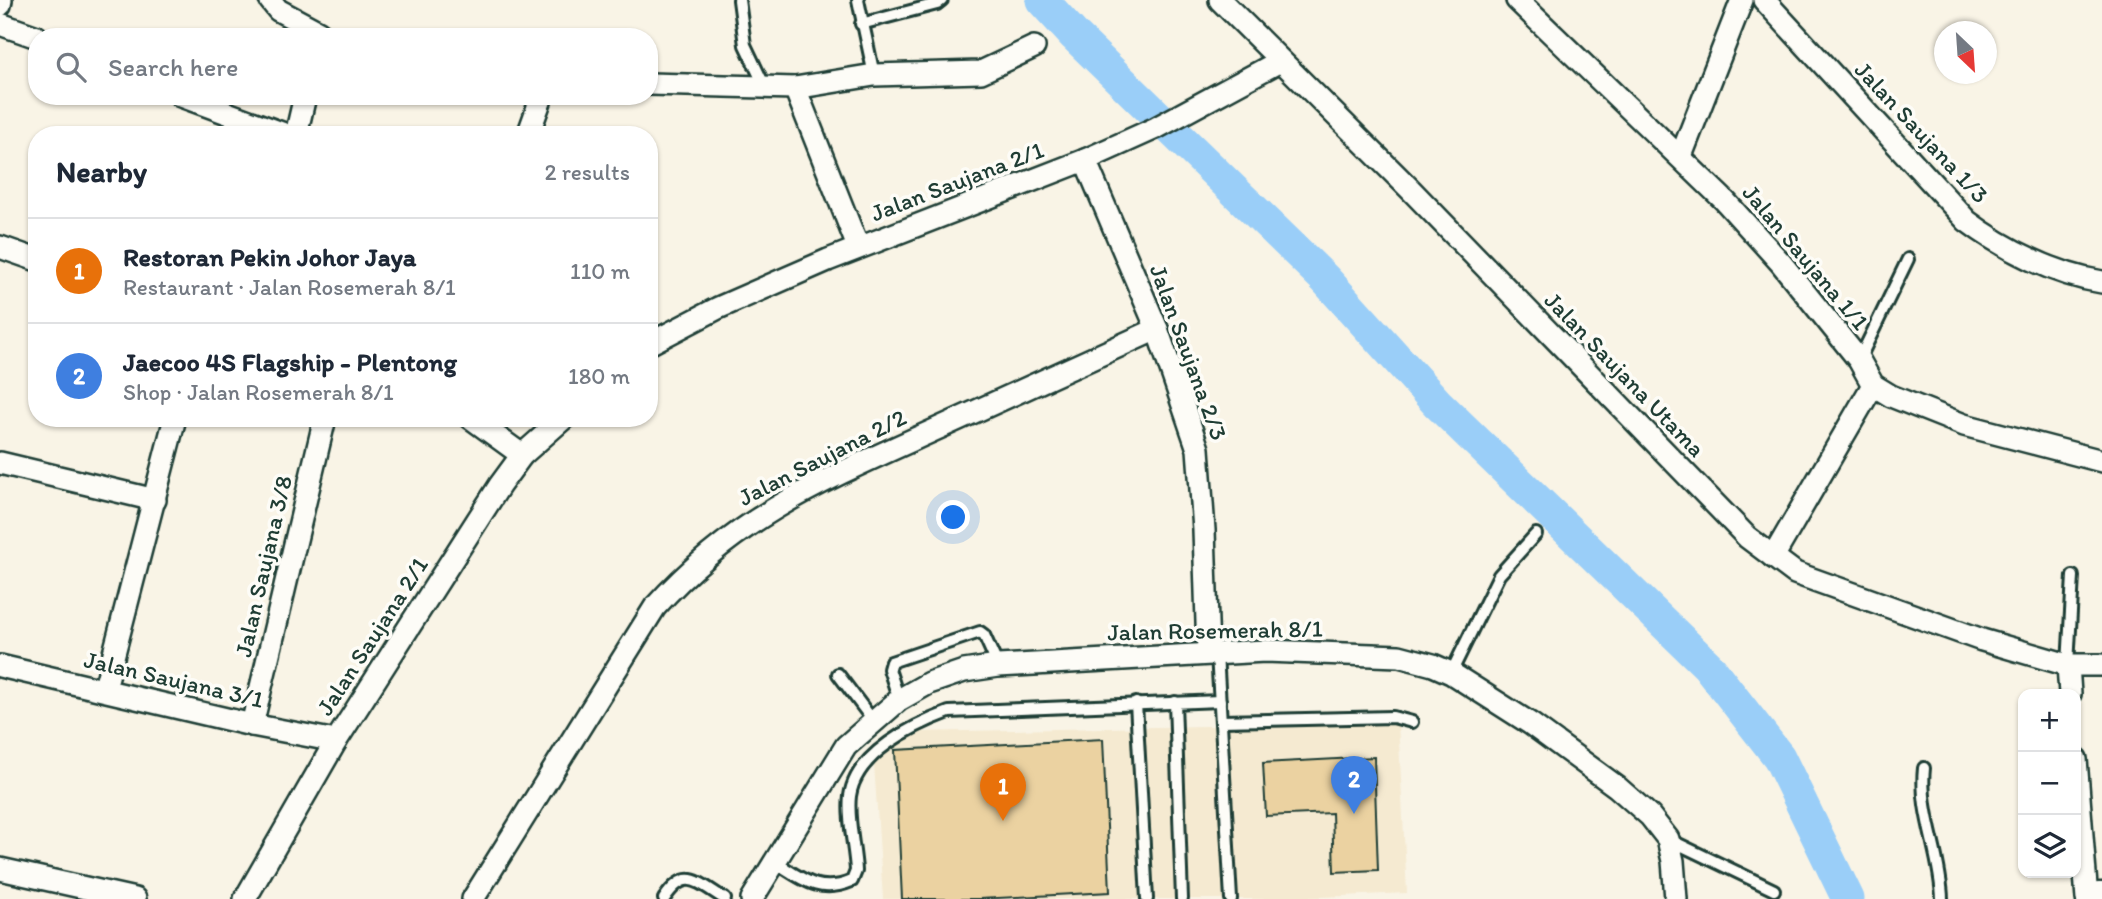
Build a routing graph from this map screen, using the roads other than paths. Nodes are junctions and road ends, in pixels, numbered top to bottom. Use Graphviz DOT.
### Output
graph roads {
  1 [pos="1,0"];
  2 [pos="270,0"];
  3 [pos="739,0"];
  4 [pos="858,0"];
  5 [pos="942,0"];
  6 [pos="1220,0"];
  7 [pos="1742,0"];
  8 [pos="1764,0"];
  9 [pos="0,5"];
  10 [pos="1528,5"];
  11 [pos="0,24"];
  12 [pos="861,24"];
  13 [pos="311,28"];
  14 [pos="28,34"];
  15 [pos="1034,47"];
  16 [pos="1280,61"];
  17 [pos="874,75"];
  18 [pos="658,84"];
  19 [pos="764,85"];
  20 [pos="795,88"];
  21 [pos="205,105"];
  22 [pos="303,105"];
  23 [pos="539,105"];
  24 [pos="263,126"];
  25 [pos="298,126"];
  26 [pos="531,126"];
  27 [pos="1681,156"];
  28 [pos="1085,160"];
  29 [pos="0,247"];
  30 [pos="858,247"];
  31 [pos="28,257"];
  32 [pos="1908,259"];
  33 [pos="2102,282"];
  34 [pos="1157,329"];
  35 [pos="658,335"];
  36 [pos="1859,360"];
  37 [pos="1874,384"];
  38 [pos="173,427"];
  39 [pos="324,427"];
  40 [pos="483,427"];
  41 [pos="554,427"];
  42 [pos="522,455"];
  43 [pos="2102,461"];
  44 [pos="0,463"];
  45 [pos="155,500"];
  46 [pos="1536,534"];
  47 [pos="1773,557"];
  48 [pos="2073,576"];
  49 [pos="1213,653"];
  50 [pos="2068,665"];
  51 [pos="2102,665"];
  52 [pos="0,666"];
  53 [pos="998,666"];
  54 [pos="1451,673"];
  55 [pos="838,674"];
  56 [pos="105,688"];
  57 [pos="2070,689"];
  58 [pos="899,700"];
  59 [pos="1220,701"];
  60 [pos="1175,702"];
  61 [pos="1136,703"];
  62 [pos="1221,720"];
  63 [pos="874,722"];
  64 [pos="1412,722"];
  65 [pos="252,725"];
  66 [pos="336,741"];
  67 [pos="1924,768"];
  68 [pos="2080,815"];
  69 [pos="1668,839"];
  70 [pos="775,862"];
  71 [pos="0,869"];
  72 [pos="812,886"];
  73 [pos="1774,890"];
  74 [pos="135,899"];
  75 [pos="245,899"];
  76 [pos="473,899"];
  77 [pos="664,899"];
  78 [pos="725,899"];
  79 [pos="752,899"];
  80 [pos="813,899"];
  81 [pos="1147,899"];
  82 [pos="1182,899"];
  83 [pos="1231,899"];
  84 [pos="1676,899"];
  85 [pos="1942,899"];
  86 [pos="2087,899"];
  1 -- 9 [label="street"];
  2 -- 13 [label="street"];
  3 -- 19 [label="lane"];
  4 -- 12 [label="lane"];
  5 -- 12 [label="lane"];
  6 -- 16 [label="street, Jalan Saujana Utama"];
  7 -- 27 [label="street"];
  8 -- 33 [label="street, Jalan Saujana 1/3"];
  10 -- 27 [label="street, Jalan Saujana 1/1"];
  11 -- 14 [label="street"];
  12 -- 17 [label="lane"];
  15 -- 17 [label="street"];
  16 -- 28 [label="street, Jalan Saujana 2/1"];
  16 -- 47 [label="street, Jalan Saujana Utama"];
  17 -- 20 [label="street"];
  18 -- 19 [label="street"];
  19 -- 20 [label="street"];
  20 -- 30 [label="street"];
  21 -- 24 [label="street"];
  22 -- 25 [label="street"];
  23 -- 26 [label="street"];
  27 -- 36 [label="street, Jalan Saujana 1/1"];
  28 -- 30 [label="street, Jalan Saujana 2/1"];
  28 -- 34 [label="street, Jalan Saujana 2/3"];
  29 -- 31 [label="street"];
  30 -- 35 [label="street, Jalan Saujana 2/1"];
  32 -- 36 [label="lane"];
  34 -- 49 [label="street, Jalan Saujana 2/3"];
  34 -- 76 [label="street, Jalan Saujana 2/2"];
  36 -- 37 [label="street, Jalan Saujana 1/1"];
  37 -- 43 [label="street, Jalan Saujana 1/1"];
  37 -- 47 [label="street"];
  38 -- 45 [label="street"];
  39 -- 65 [label="street, Jalan Saujana 3/8"];
  40 -- 42 [label="street"];
  41 -- 42 [label="street, Jalan Saujana 2/1"];
  42 -- 66 [label="street, Jalan Saujana 2/1"];
  44 -- 45 [label="street"];
  45 -- 56 [label="street"];
  46 -- 54 [label="lane"];
  47 -- 50 [label="street, Jalan Saujana Utama"];
  48 -- 50 [label="lane"];
  49 -- 53 [label="street, Jalan Rosemerah 8/1"];
  49 -- 54 [label="street, Jalan Rosemerah 8/1"];
  49 -- 59 [label="lane"];
  50 -- 51 [label="street, Jalan Saujana Utama"];
  50 -- 57 [label="street"];
  52 -- 56 [label="street, Jalan Saujana 3/1"];
  53 -- 58 [label="street, Jalan Rosemerah 8/1"];
  53 -- 58 [label="lane"];
  54 -- 69 [label="street, Jalan Rosemerah 8/1"];
  55 -- 63 [label="lane"];
  56 -- 65 [label="street, Jalan Saujana 3/1"];
  58 -- 63 [label="street, Jalan Rosemerah 8/1"];
  59 -- 60 [label="lane"];
  59 -- 62 [label="lane"];
  60 -- 61 [label="lane"];
  60 -- 82 [label="lane"];
  61 -- 72 [label="lane"];
  61 -- 81 [label="lane"];
  62 -- 64 [label="lane"];
  62 -- 83 [label="lane"];
  63 -- 70 [label="street, Jalan Rosemerah 8/1"];
  65 -- 66 [label="street, Jalan Saujana 3/1"];
  66 -- 75 [label="street, Jalan Saujana 2/1"];
  67 -- 85 [label="lane"];
  68 -- 86 [label="street"];
  69 -- 73 [label="lane"];
  69 -- 84 [label="street"];
  70 -- 72 [label="lane"];
  70 -- 79 [label="street, Jalan Rosemerah 8/1"];
  71 -- 74 [label="street"];
  72 -- 80 [label="lane"];
  77 -- 78 [label="lane"];
}
